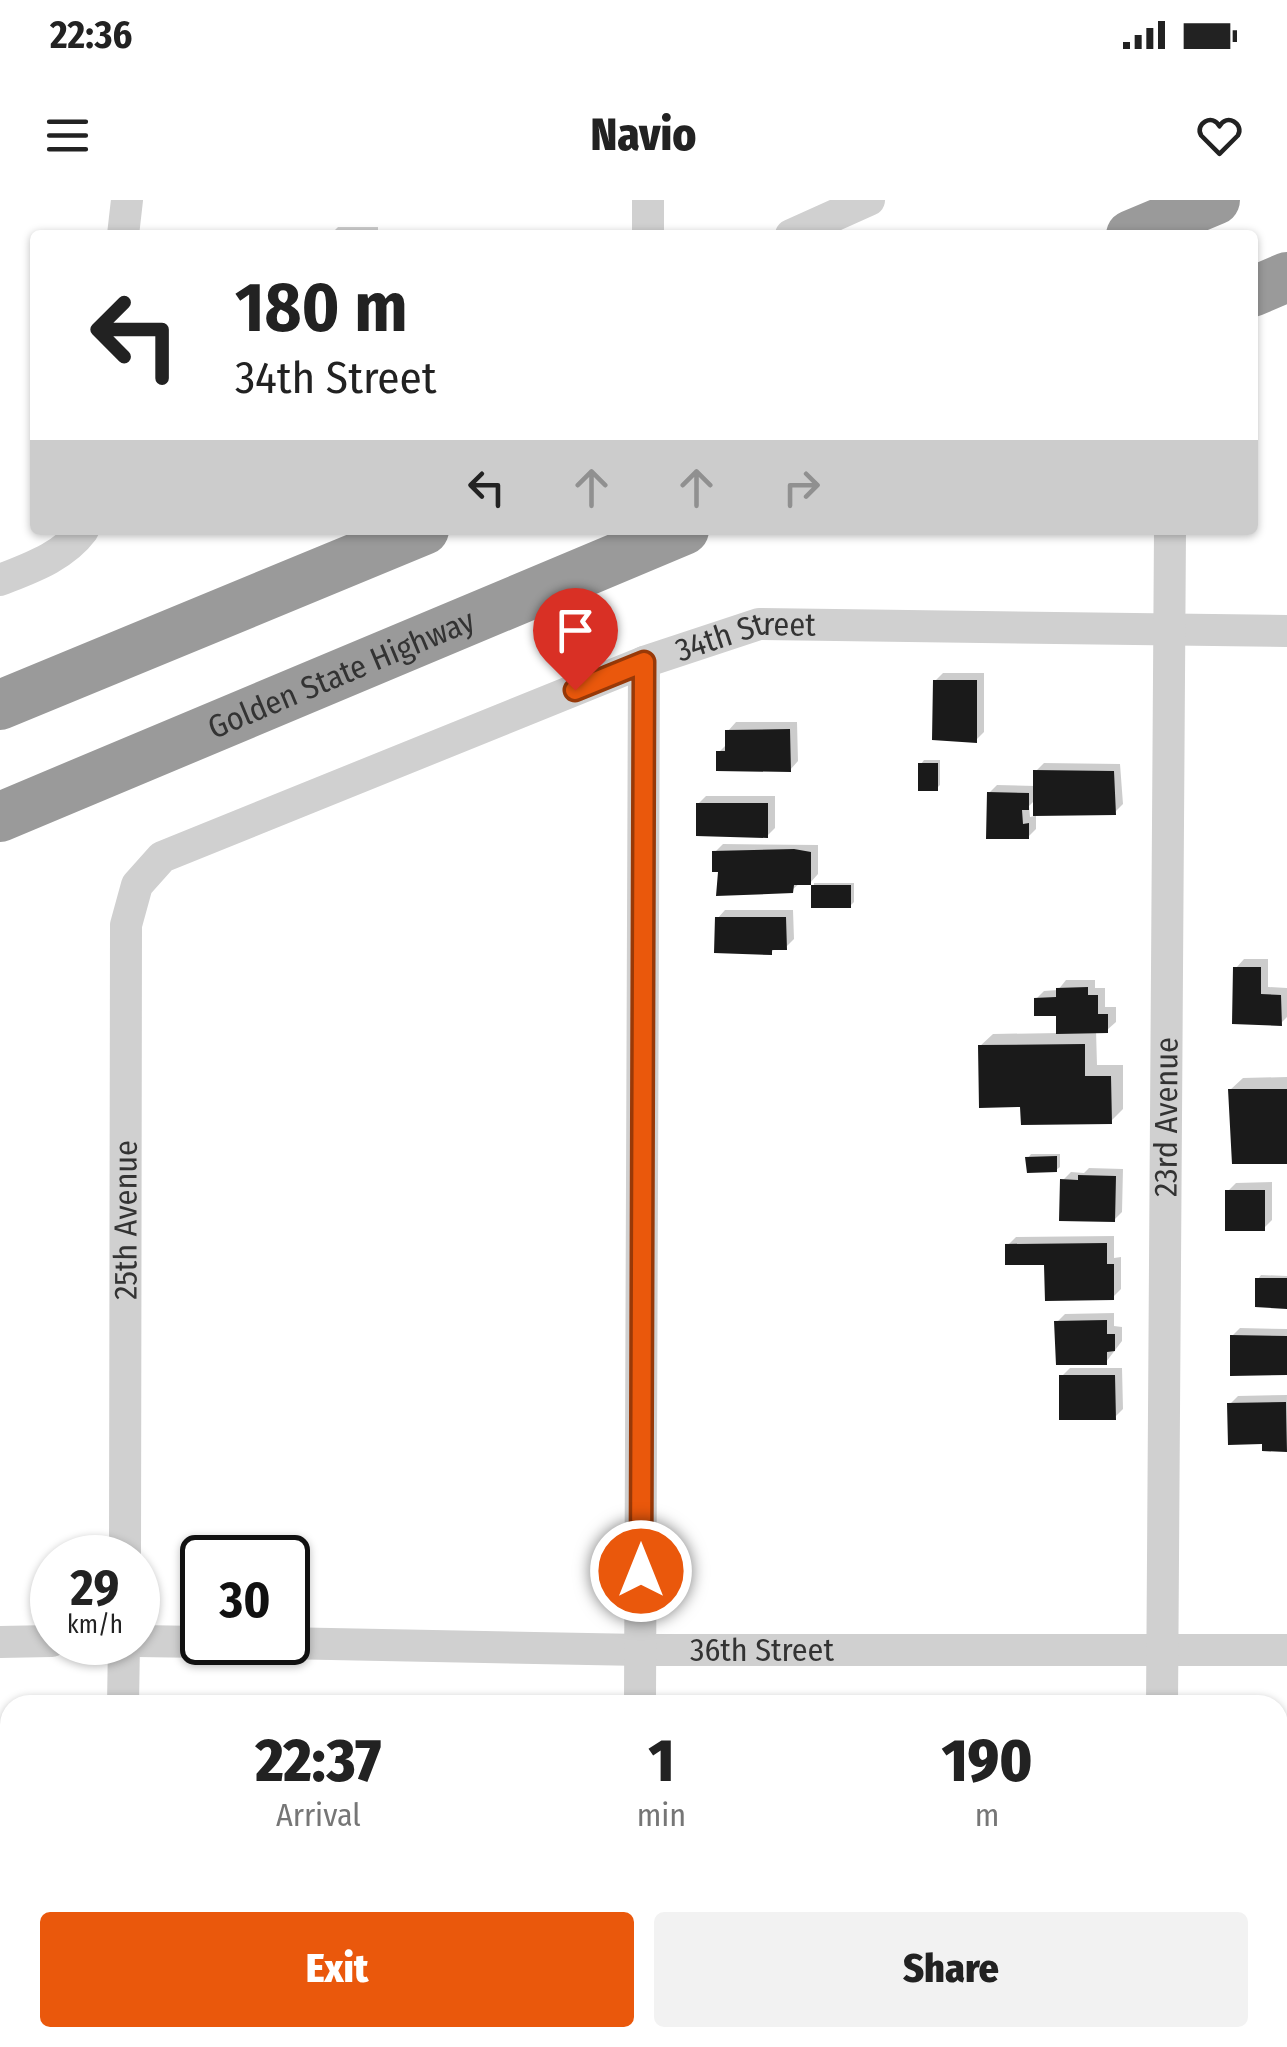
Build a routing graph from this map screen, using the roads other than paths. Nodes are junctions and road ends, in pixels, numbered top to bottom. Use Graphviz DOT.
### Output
graph roads {
  1 [pos="127,200"];
  2 [pos="648,200"];
  3 [pos="869,200"];
  4 [pos="1216,200"];
  5 [pos="124,230"];
  6 [pos="648,230"];
  7 [pos="802,230"];
  8 [pos="1143,230"];
  9 [pos="1287,277"];
  10 [pos="1258,289"];
  11 [pos="79,535"];
  12 [pos="412,535"];
  13 [pos="672,535"];
  14 [pos="1170,535"];
  15 [pos="0,580"];
  16 [pos="1287,631"];
  17 [pos="1169,632"];
  18 [pos="644,662"];
  19 [pos="0,705"];
  20 [pos="0,817"];
  21 [pos="137,885"];
  22 [pos="124,1535"];
  23 [pos="0,1642"];
  24 [pos="30,1642"];
  25 [pos="310,1643"];
  26 [pos="640,1650"];
  27 [pos="1162,1650"];
  28 [pos="1287,1650"];
  29 [pos="124,1665"];
  30 [pos="123,1695"];
  31 [pos="640,1695"];
  32 [pos="1162,1695"];
  1 -- 5 [label="street"];
  2 -- 6 [label="street"];
  3 -- 7 [label="street"];
  4 -- 8 [label="highway"];
  9 -- 10 [label="highway"];
  11 -- 15 [label="street"];
  12 -- 19 [label="highway"];
  13 -- 20 [label="highway, Golden State Highway"];
  14 -- 17 [label="street, 23rd Avenue"];
  16 -- 17 [label="street, 34th Street"];
  17 -- 18 [label="street, 34th Street"];
  17 -- 27 [label="street, 23rd Avenue"];
  18 -- 21 [label="street, 34th Street"];
  18 -- 26 [label="street"];
  21 -- 22 [label="street, 25th Avenue"];
  23 -- 24 [label="street"];
  25 -- 26 [label="street, 36th Street"];
  26 -- 27 [label="street, 36th Street"];
  26 -- 31 [label="street"];
  27 -- 28 [label="street, 36th Street"];
  27 -- 32 [label="street, 23rd Avenue"];
  29 -- 30 [label="street"];
}
